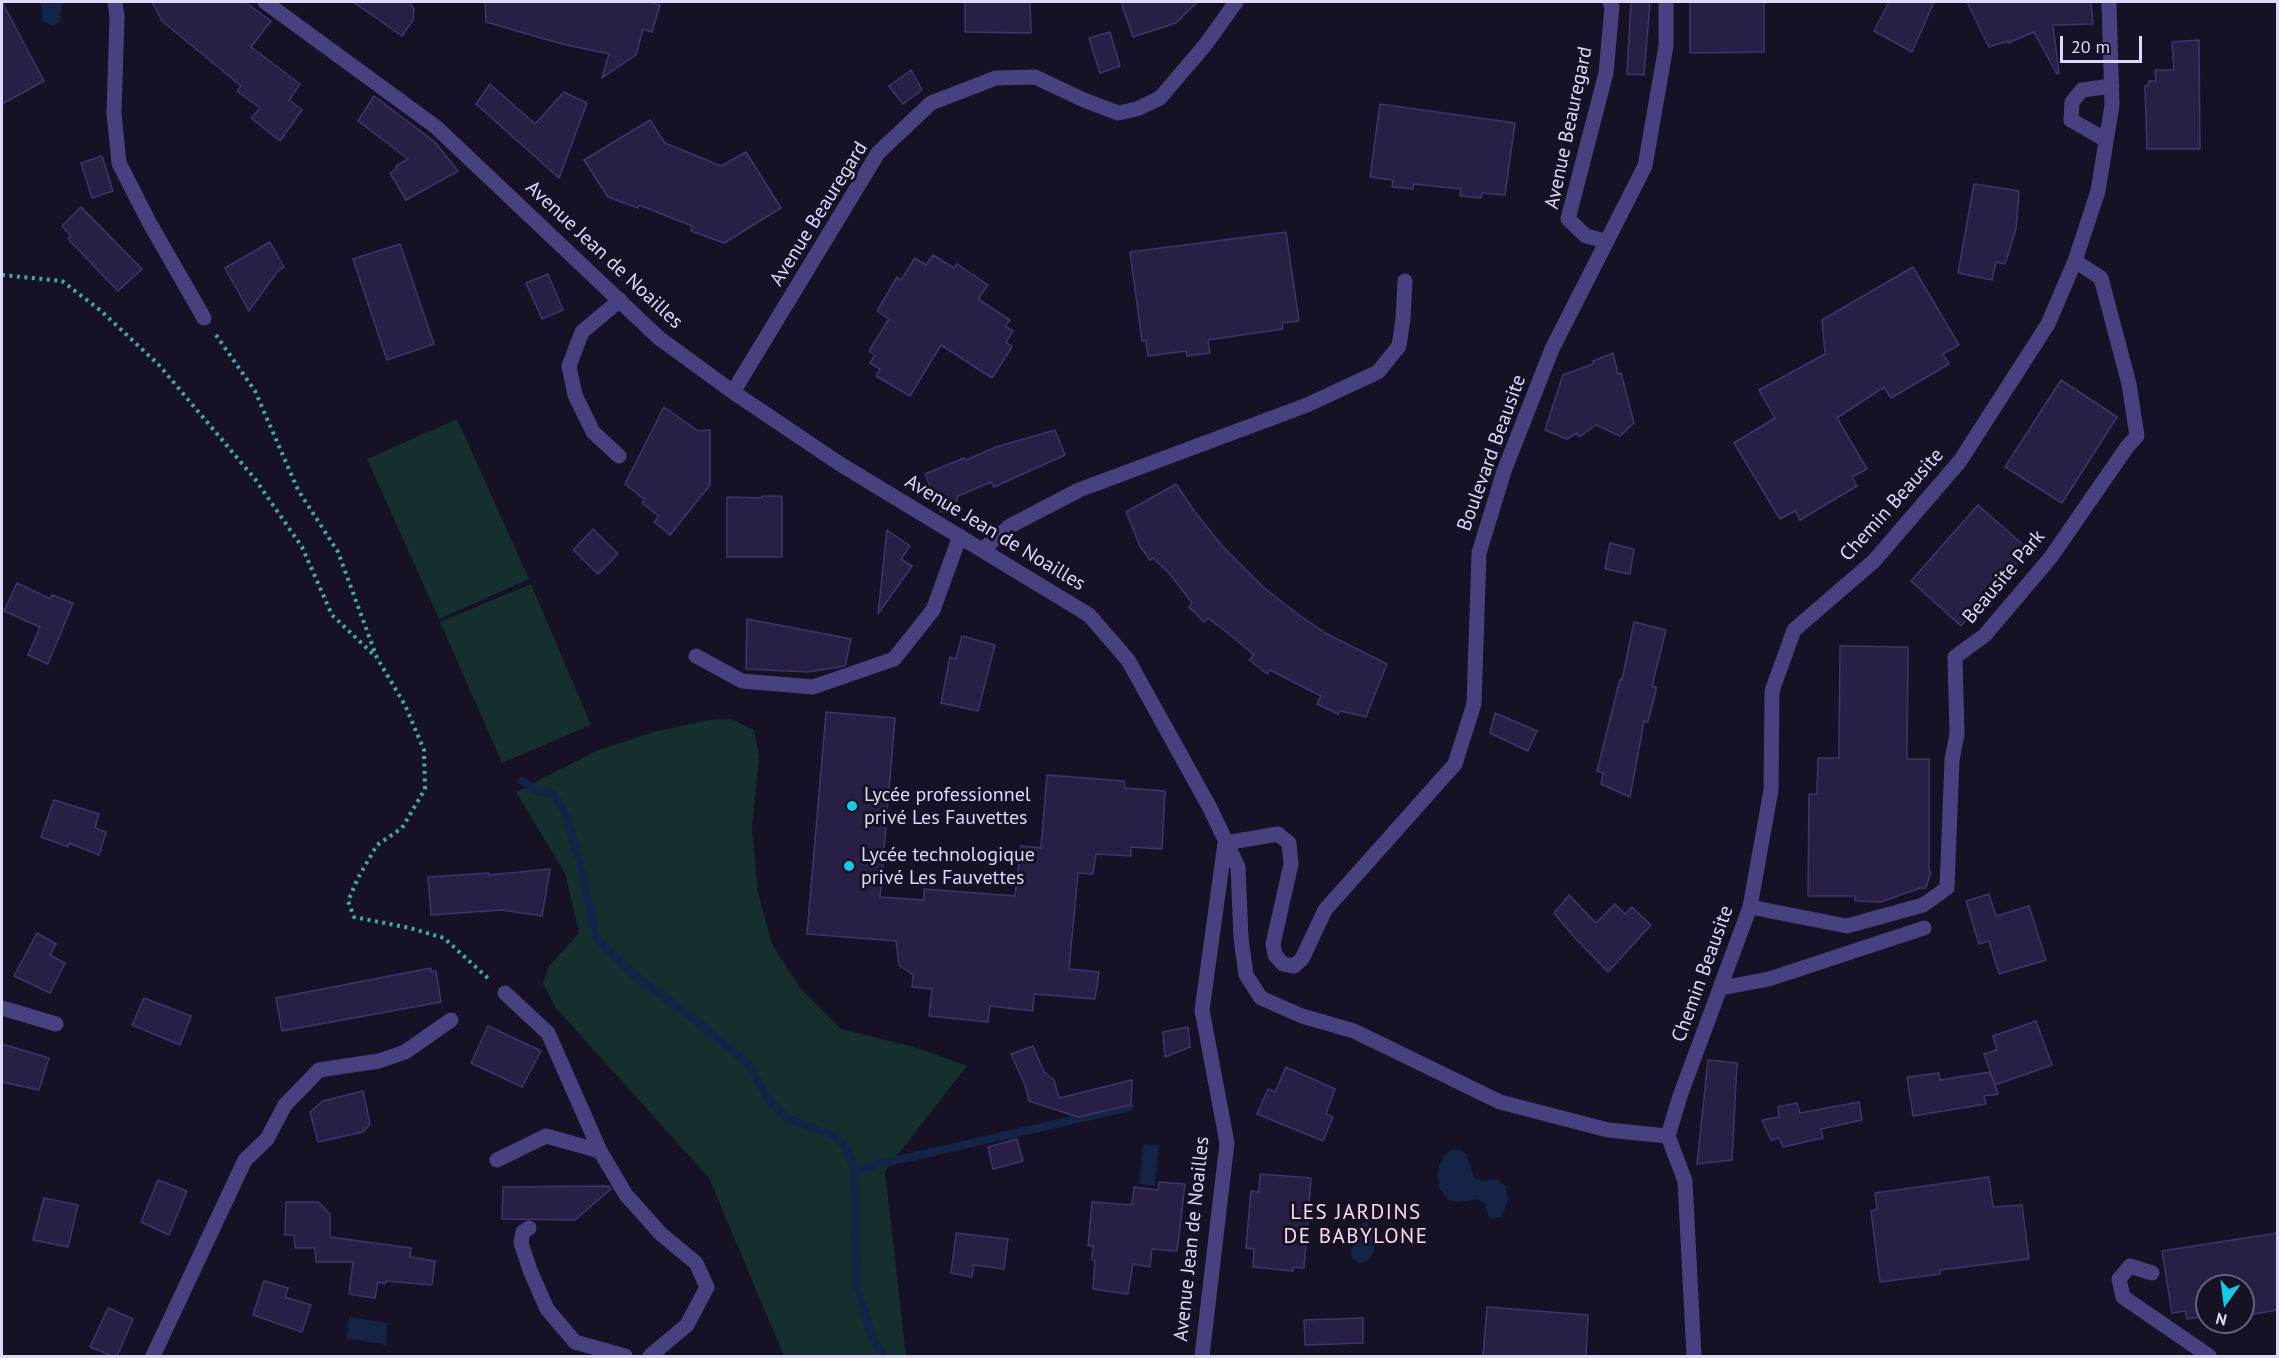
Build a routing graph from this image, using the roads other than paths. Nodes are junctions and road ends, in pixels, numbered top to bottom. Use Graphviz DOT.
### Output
graph roads {
  1 [pos="115,2"];
  2 [pos="265,2"];
  3 [pos="1236,2"];
  4 [pos="1610,2"];
  5 [pos="1666,2"];
  6 [pos="2109,2"];
  7 [pos="2112,86"];
  8 [pos="2106,140"];
  9 [pos="1606,241"];
  10 [pos="2075,261"];
  11 [pos="1405,281"];
  12 [pos="620,300"];
  13 [pos="204,318"];
  14 [pos="733,392"];
  15 [pos="619,456"];
  16 [pos="960,536"];
  17 [pos="982,550"];
  18 [pos="696,656"];
  19 [pos="1226,843"];
  20 [pos="1750,907"];
  21 [pos="1924,928"];
  22 [pos="1721,988"];
  23 [pos="505,993"];
  24 [pos="2,1008"];
  25 [pos="451,1020"];
  26 [pos="56,1024"];
  27 [pos="1668,1136"];
  28 [pos="600,1151"];
  29 [pos="497,1160"];
  30 [pos="529,1228"];
  31 [pos="2152,1273"];
  32 [pos="153,1356"];
  33 [pos="625,1356"];
  34 [pos="650,1356"];
  35 [pos="1202,1356"];
  36 [pos="1694,1356"];
  37 [pos="2209,1356"];
  1 -- 13 [label="street"];
  2 -- 12 [label="street, Avenue Jean de Noailles"];
  3 -- 14 [label="street, Avenue Beauregard"];
  4 -- 9 [label="street, Avenue Beauregard"];
  5 -- 9 [label="street, Boulevard Beausite"];
  6 -- 7 [label="street, Chemin Beausite"];
  7 -- 8 [label="street, Chemin Beausite"];
  7 -- 8 [label="street"];
  8 -- 10 [label="street, Chemin Beausite"];
  9 -- 19 [label="street, Boulevard Beausite"];
  10 -- 20 [label="street, Chemin Beausite"];
  10 -- 20 [label="street, Beausite Park"];
  11 -- 17 [label="street"];
  12 -- 14 [label="street, Avenue Jean de Noailles"];
  12 -- 15 [label="street"];
  14 -- 16 [label="street, Avenue Jean de Noailles"];
  16 -- 17 [label="street, Avenue Jean de Noailles"];
  16 -- 18 [label="street"];
  17 -- 19 [label="street, Avenue Jean de Noailles"];
  19 -- 27 [label="street"];
  19 -- 35 [label="street, Avenue Jean de Noailles"];
  20 -- 22 [label="street, Chemin Beausite"];
  21 -- 22 [label="street"];
  22 -- 27 [label="street, Chemin Beausite"];
  23 -- 28 [label="street"];
  24 -- 26 [label="street"];
  25 -- 32 [label="street"];
  27 -- 36 [label="street"];
  28 -- 29 [label="street"];
  28 -- 34 [label="street"];
  30 -- 33 [label="street"];
  31 -- 37 [label="street"];
}
